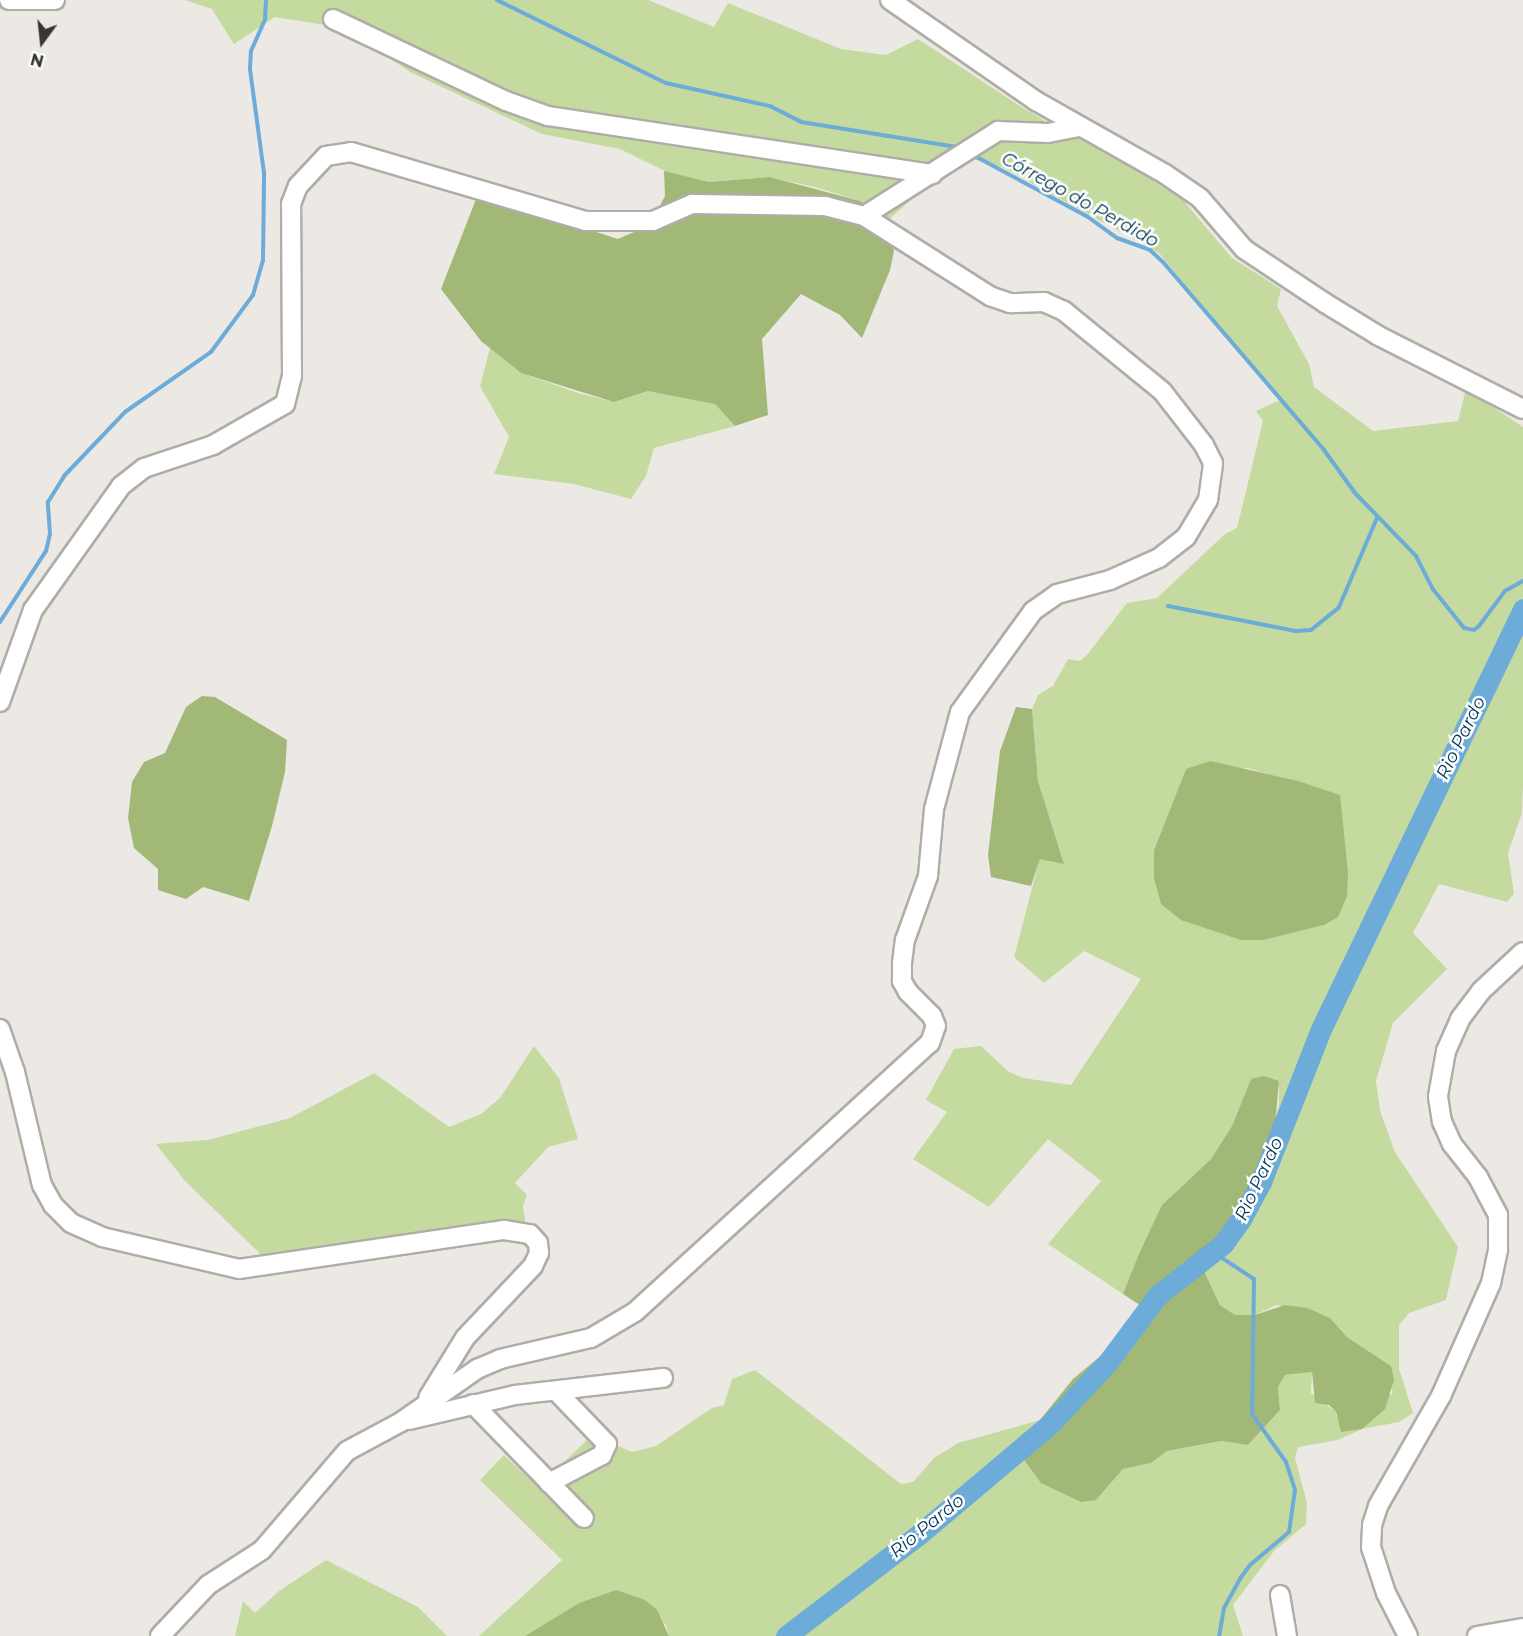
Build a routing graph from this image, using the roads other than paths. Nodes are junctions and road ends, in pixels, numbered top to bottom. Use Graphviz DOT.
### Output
graph roads {
  1 [pos="9,0"];
  2 [pos="55,0"];
  3 [pos="890,0"];
  4 [pos="333,19"];
  5 [pos="1080,127"];
  6 [pos="933,174"];
  7 [pos="864,216"];
  8 [pos="1523,409"];
  9 [pos="0,702"];
  10 [pos="1523,952"];
  11 [pos="0,1029"];
  12 [pos="663,1378"];
  13 [pos="558,1393"];
  14 [pos="426,1402"];
  15 [pos="473,1404"];
  16 [pos="401,1422"];
  17 [pos="549,1483"];
  18 [pos="584,1518"];
  19 [pos="1280,1594"];
  20 [pos="1523,1628"];
  21 [pos="160,1636"];
  22 [pos="1287,1636"];
  23 [pos="1408,1636"];
  24 [pos="1477,1636"];
  1 -- 2 [label="street"];
  3 -- 5 [label="street"];
  4 -- 6 [label="street"];
  5 -- 6 [label="street"];
  5 -- 8 [label="street"];
  6 -- 7 [label="street"];
  7 -- 9 [label="street"];
  7 -- 14 [label="street"];
  10 -- 23 [label="street"];
  11 -- 14 [label="street"];
  12 -- 13 [label="street"];
  13 -- 15 [label="street"];
  13 -- 17 [label="street"];
  14 -- 16 [label="street"];
  15 -- 16 [label="street"];
  15 -- 17 [label="street"];
  16 -- 21 [label="street"];
  17 -- 18 [label="street"];
  19 -- 22 [label="street"];
  20 -- 24 [label="street"];
}
